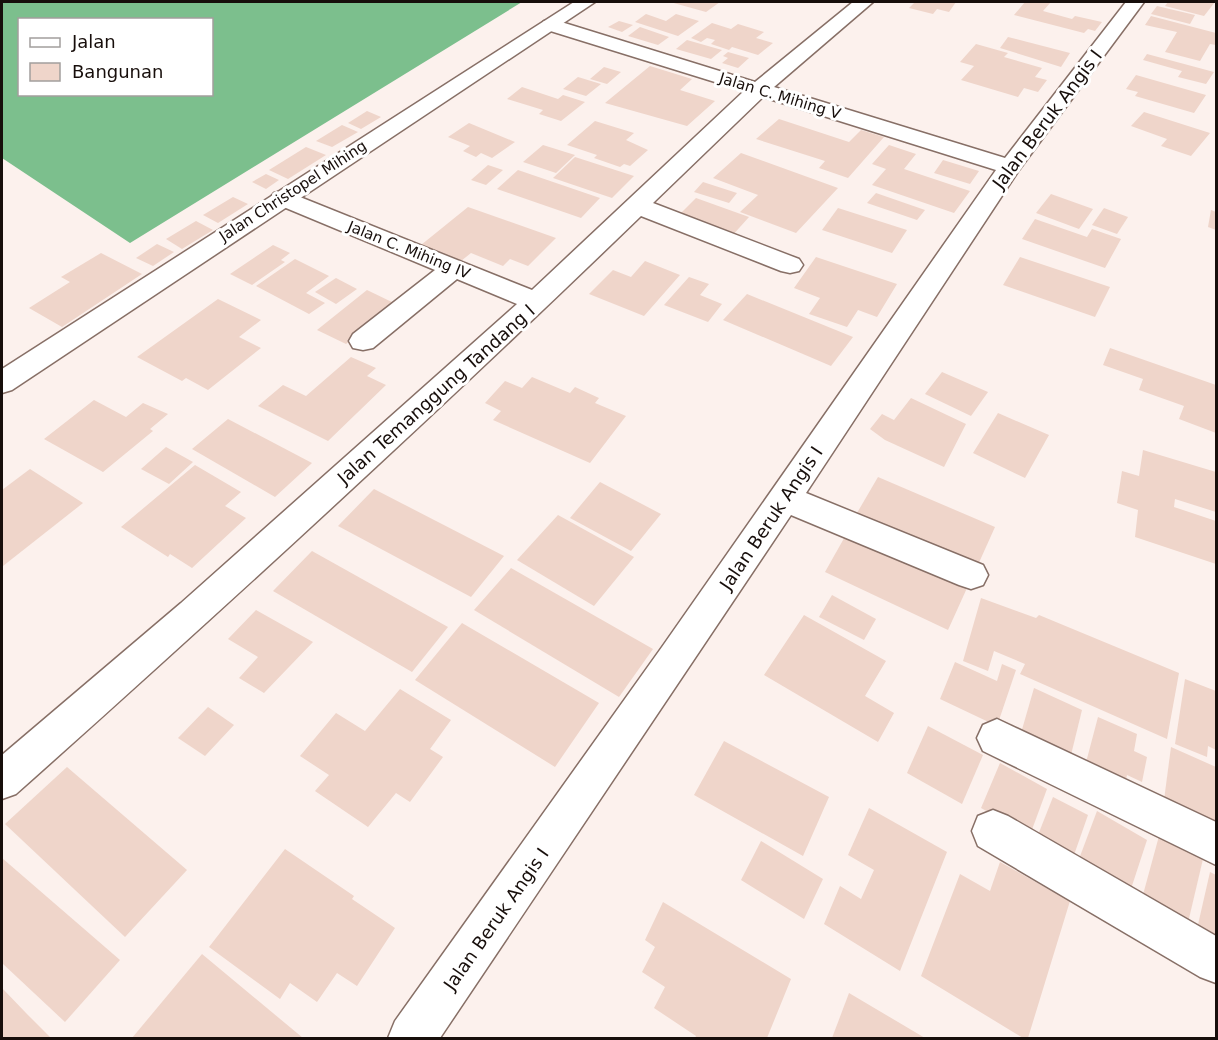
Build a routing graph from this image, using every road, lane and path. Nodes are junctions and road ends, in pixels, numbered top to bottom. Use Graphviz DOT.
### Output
graph roads {
  1 [pos="586,2"];
  2 [pos="864,2"];
  3 [pos="1135,2"];
  4 [pos="551,25"];
  5 [pos="759,89"];
  6 [pos="1010,167"];
  7 [pos="282,198"];
  8 [pos="638,206"];
  9 [pos="790,266"];
  10 [pos="454,268"];
  11 [pos="536,302"];
  12 [pos="363,341"];
  13 [pos="2,383"];
  14 [pos="785,498"];
  15 [pos="971,575"];
  16 [pos="997,738"];
  17 [pos="2,780"];
  18 [pos="993,831"];
  19 [pos="1216,844"];
  20 [pos="1216,960"];
  21 [pos="412,1038"];
  1 -- 4 [label="street, Jalan Christopel Mihing"];
  2 -- 5 [label="street, Jalan Temanggung Tandang I"];
  3 -- 6 [label="street, Jalan Beruk Angis I"];
  4 -- 5 [label="street, Jalan C. Mihing V"];
  4 -- 7 [label="street, Jalan Christopel Mihing"];
  5 -- 6 [label="street, Jalan C. Mihing V"];
  5 -- 8 [label="street, Jalan Temanggung Tandang I"];
  6 -- 14 [label="street, Jalan Beruk Angis I"];
  7 -- 10 [label="street, Jalan C. Mihing IV"];
  7 -- 13 [label="street, Jalan Christopel Mihing"];
  8 -- 9 [label="street"];
  8 -- 11 [label="street, Jalan Temanggung Tandang I"];
  10 -- 11 [label="street, Jalan C. Mihing IV"];
  10 -- 12 [label="street"];
  11 -- 17 [label="street, Jalan Temanggung Tandang I"];
  14 -- 15 [label="street"];
  14 -- 21 [label="street, Jalan Beruk Angis I"];
  16 -- 19 [label="street"];
  18 -- 20 [label="street"];
}
